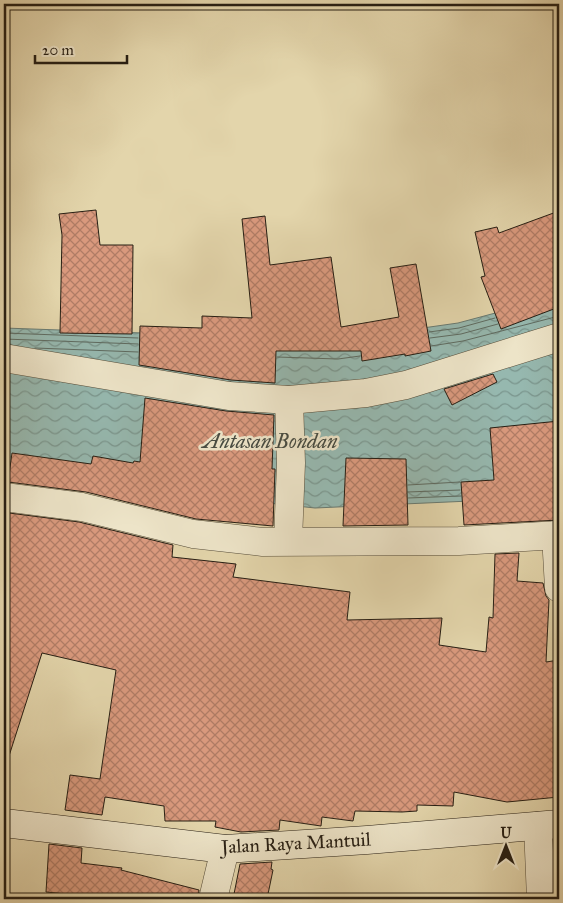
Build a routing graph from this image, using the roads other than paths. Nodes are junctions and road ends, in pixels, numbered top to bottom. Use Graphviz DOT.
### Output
graph roads {
  1 [pos="559,337"];
  2 [pos="4,358"];
  3 [pos="289,400"];
  4 [pos="4,497"];
  5 [pos="558,535"];
  6 [pos="288,542"];
  7 [pos="559,588"];
  8 [pos="4,823"];
  9 [pos="549,825"];
  10 [pos="224,849"];
  11 [pos="213,899"];
  12 [pos="541,899"];
  1 -- 3 [label="street"];
  2 -- 3 [label="street"];
  3 -- 6 [label="street"];
  4 -- 6 [label="street"];
  5 -- 6 [label="street"];
  5 -- 7 [label="street"];
  8 -- 10 [label="street, Jalan Raya Mantuil"];
  9 -- 10 [label="street, Jalan Raya Mantuil"];
  9 -- 12 [label="street"];
  10 -- 11 [label="street"];
}
